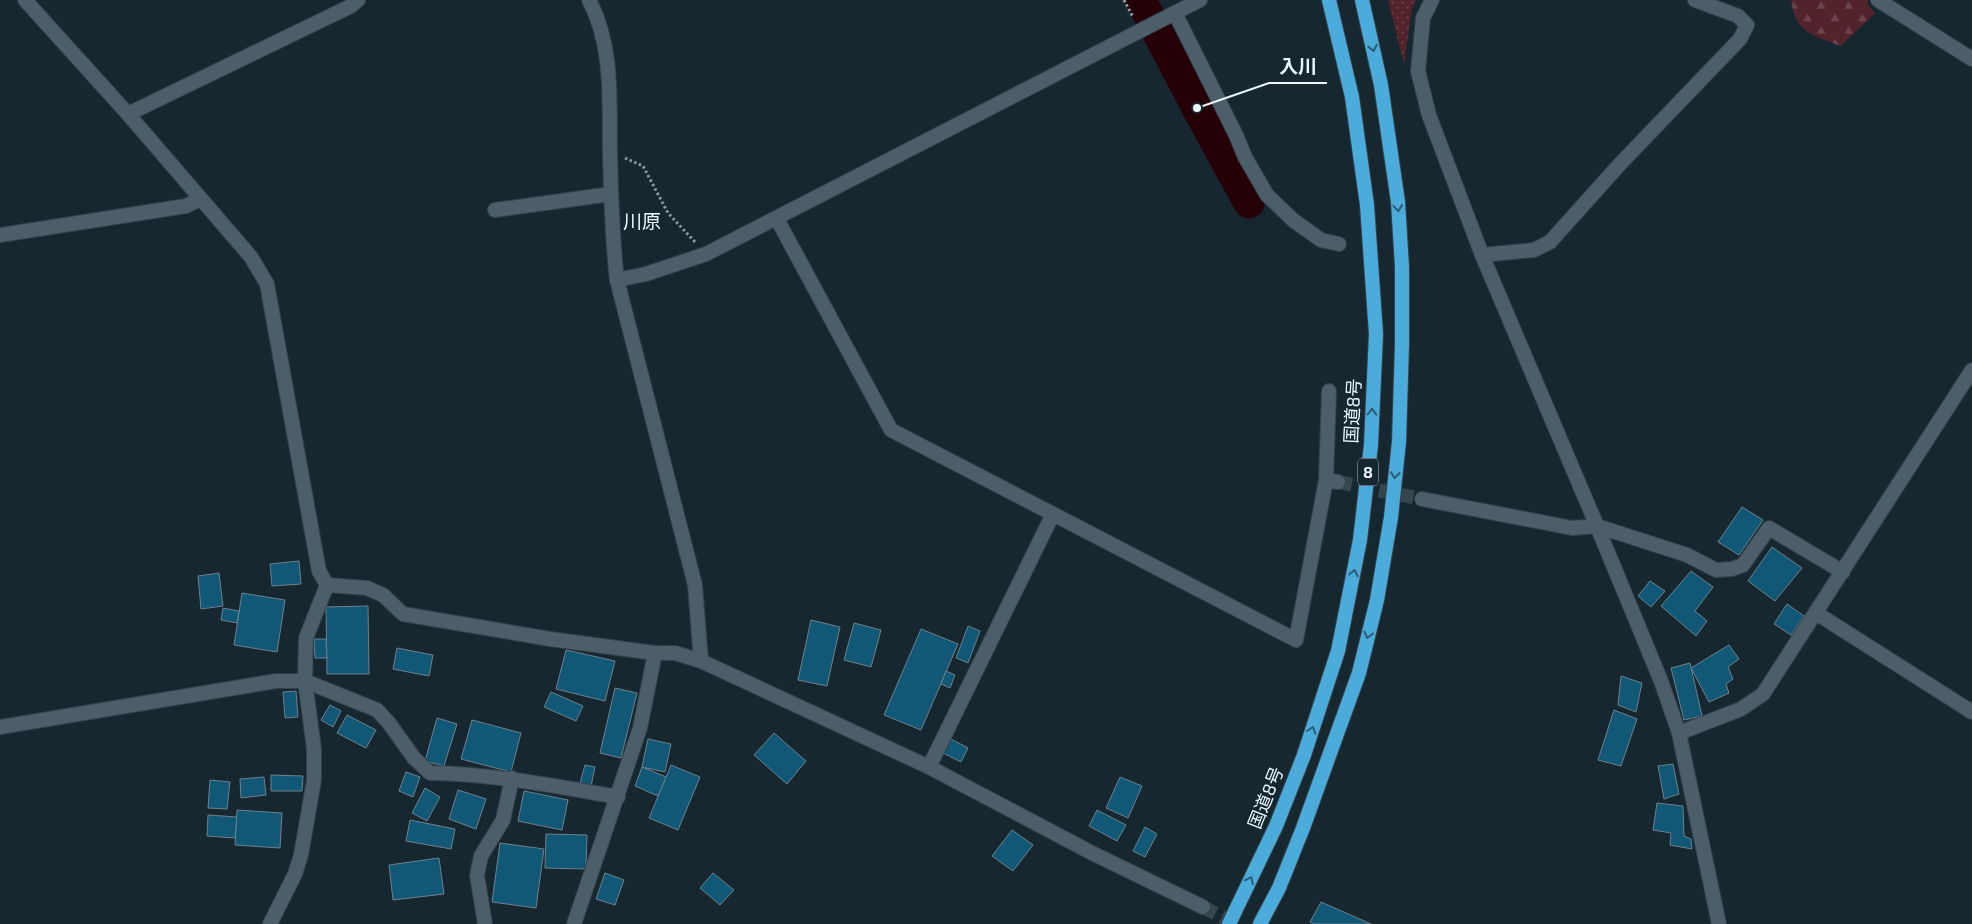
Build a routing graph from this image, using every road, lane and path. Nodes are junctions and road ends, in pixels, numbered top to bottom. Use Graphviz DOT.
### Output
graph roads {
  1 [pos="25,0"];
  2 [pos="358,0"];
  3 [pos="589,0"];
  4 [pos="1200,0"];
  5 [pos="1328,0"];
  6 [pos="1362,0"];
  7 [pos="1432,0"];
  8 [pos="1695,0"];
  9 [pos="1878,0"];
  10 [pos="1178,8"];
  11 [pos="1972,59"];
  12 [pos="128,114"];
  13 [pos="610,152"];
  14 [pos="611,194"];
  15 [pos="200,198"];
  16 [pos="495,210"];
  17 [pos="777,219"];
  18 [pos="0,235"];
  19 [pos="1339,244"];
  20 [pos="706,254"];
  21 [pos="1482,255"];
  22 [pos="617,280"];
  23 [pos="1972,370"];
  24 [pos="1329,391"];
  25 [pos="1422,499"];
  26 [pos="1053,514"];
  27 [pos="1597,526"];
  28 [pos="1843,572"];
  29 [pos="327,585"];
  30 [pos="1816,613"];
  31 [pos="655,653"];
  32 [pos="701,662"];
  33 [pos="306,681"];
  34 [pos="1972,712"];
  35 [pos="0,727"];
  36 [pos="1678,733"];
  37 [pos="929,767"];
  38 [pos="512,778"];
  39 [pos="618,797"];
  40 [pos="1203,907"];
  41 [pos="270,924"];
  42 [pos="485,924"];
  43 [pos="574,924"];
  44 [pos="1230,924"];
  45 [pos="1260,924"];
  46 [pos="1719,924"];
  1 -- 12 [label="street"];
  2 -- 12 [label="street"];
  3 -- 13 [label="street"];
  4 -- 10 [label="street"];
  44 -- 5 [label="highway, 国道8号 / 8, one-way"];
  6 -- 45 [label="highway, 8, one-way"];
  7 -- 21 [label="street"];
  8 -- 21 [label="street"];
  9 -- 11 [label="street"];
  10 -- 17 [label="street"];
  10 -- 19 [label="street"];
  12 -- 15 [label="street"];
  13 -- 14 [label="street"];
  13 -- 20 [label="path"];
  14 -- 16 [label="street"];
  14 -- 22 [label="street"];
  15 -- 18 [label="street"];
  15 -- 29 [label="street"];
  17 -- 20 [label="street"];
  17 -- 26 [label="street"];
  20 -- 22 [label="street"];
  21 -- 27 [label="street"];
  22 -- 32 [label="street"];
  23 -- 28 [label="street"];
  24 -- 26 [label="street"];
  25 -- 27 [label="street"];
  26 -- 37 [label="street"];
  27 -- 28 [label="street"];
  27 -- 36 [label="street"];
  28 -- 30 [label="street"];
  29 -- 31 [label="street"];
  29 -- 33 [label="street"];
  30 -- 34 [label="street"];
  30 -- 36 [label="street"];
  31 -- 32 [label="street"];
  31 -- 39 [label="street"];
  32 -- 37 [label="street"];
  33 -- 35 [label="street"];
  33 -- 38 [label="street"];
  33 -- 41 [label="street"];
  36 -- 46 [label="street"];
  37 -- 40 [label="street"];
  38 -- 39 [label="street"];
  38 -- 42 [label="street"];
  39 -- 43 [label="street"];
}
